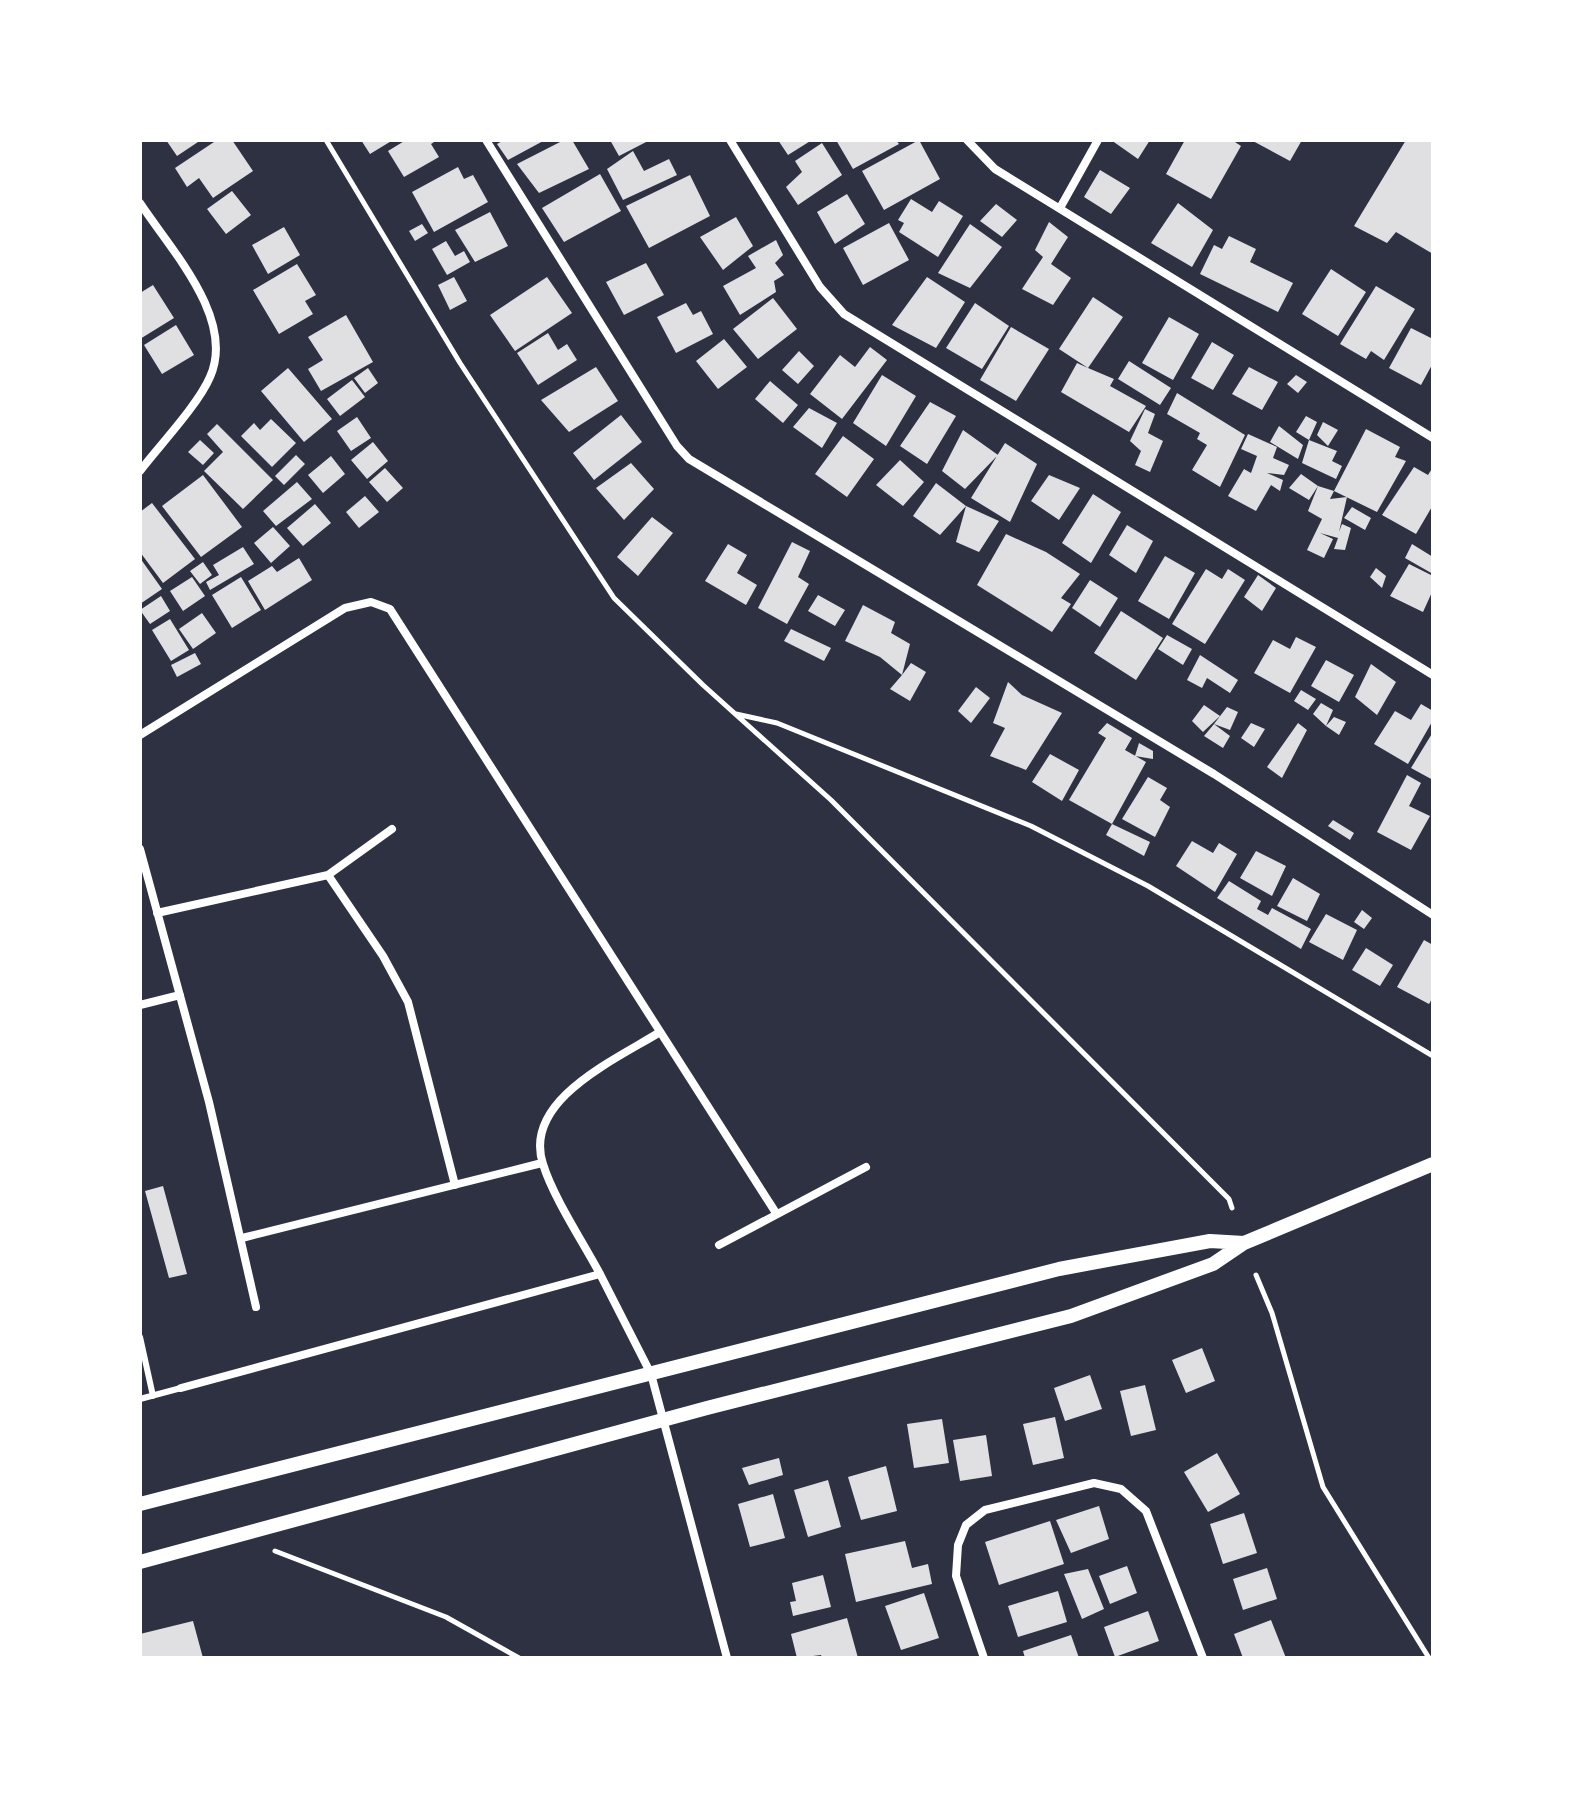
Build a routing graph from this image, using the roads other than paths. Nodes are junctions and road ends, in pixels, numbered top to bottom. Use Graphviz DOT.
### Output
graph roads {
  1 [pos="486,140"];
  2 [pos="730,140"];
  3 [pos="967,140"];
  4 [pos="1098,140"];
  5 [pos="140,203"];
  6 [pos="1060,208"];
  7 [pos="1433,438"];
  8 [pos="140,471"];
  9 [pos="1433,675"];
  10 [pos="140,735"];
  11 [pos="392,829"];
  12 [pos="140,849"];
  13 [pos="328,875"];
  14 [pos="157,913"];
  15 [pos="1433,915"];
  16 [pos="180,995"];
  17 [pos="140,1005"];
  18 [pos="660,1032"];
  19 [pos="542,1163"];
  20 [pos="1433,1164"];
  21 [pos="866,1167"];
  22 [pos="455,1185"];
  23 [pos="776,1213"];
  24 [pos="242,1238"];
  25 [pos="1244,1243"];
  26 [pos="719,1245"];
  27 [pos="600,1274"];
  28 [pos="256,1307"];
  29 [pos="140,1337"];
  30 [pos="651,1374"];
  31 [pos="181,1388"];
  32 [pos="153,1396"];
  33 [pos="140,1399"];
  34 [pos="663,1420"];
  35 [pos="140,1504"];
  36 [pos="140,1562"];
  37 [pos="727,1658"];
  38 [pos="984,1658"];
  39 [pos="1203,1658"];
  1 -- 15 [label="street"];
  2 -- 9 [label="street"];
  3 -- 6 [label="street"];
  4 -- 6 [label="street"];
  5 -- 8 [label="street"];
  6 -- 7 [label="street"];
  10 -- 18 [label="street"];
  11 -- 13 [label="street"];
  12 -- 14 [label="street"];
  13 -- 14 [label="street"];
  13 -- 22 [label="street"];
  14 -- 16 [label="street"];
  16 -- 17 [label="street"];
  16 -- 24 [label="street"];
  18 -- 19 [label="street"];
  18 -- 23 [label="street"];
  19 -- 22 [label="street"];
  19 -- 27 [label="street"];
  20 -- 25 [label="street"];
  21 -- 23 [label="street"];
  22 -- 24 [label="street"];
  23 -- 26 [label="street"];
  24 -- 28 [label="street"];
  25 -- 30 [label="street"];
  25 -- 34 [label="street"];
  27 -- 30 [label="street"];
  27 -- 31 [label="street"];
  29 -- 32 [label="lane"];
  30 -- 34 [label="street"];
  30 -- 35 [label="street"];
  31 -- 32 [label="lane"];
  32 -- 33 [label="lane"];
  34 -- 36 [label="street"];
  34 -- 37 [label="street"];
  38 -- 39 [label="street"];
}
